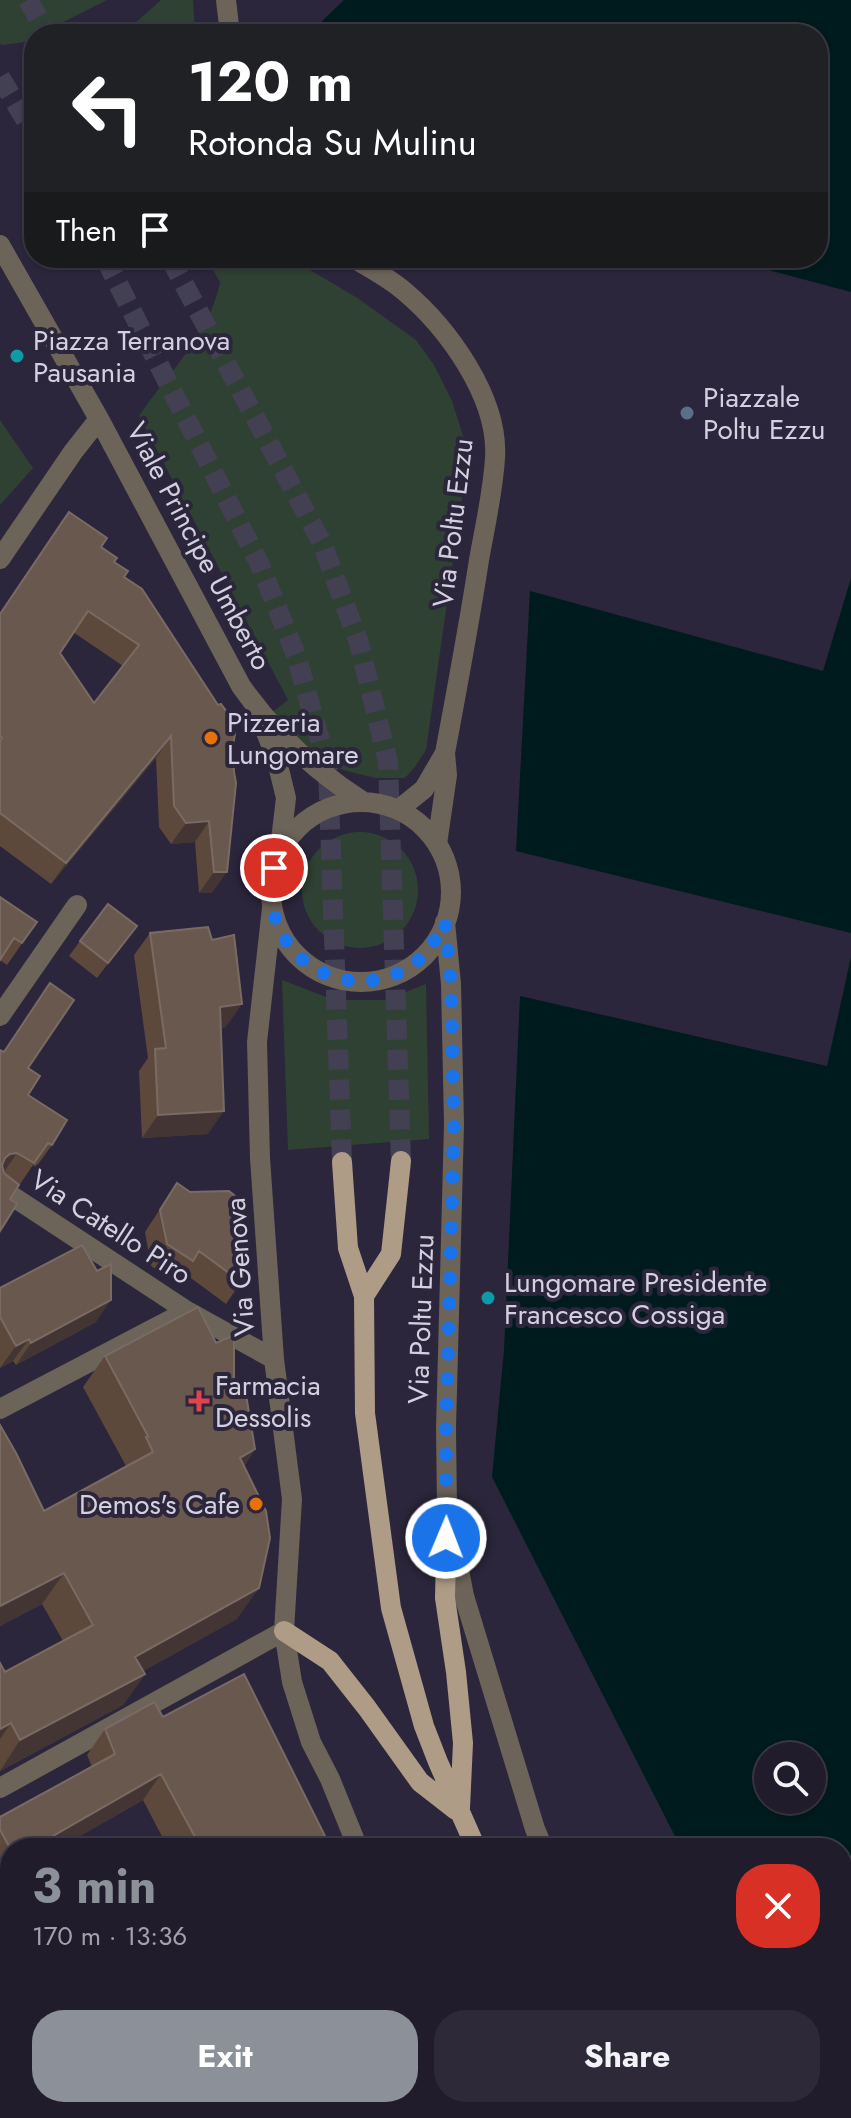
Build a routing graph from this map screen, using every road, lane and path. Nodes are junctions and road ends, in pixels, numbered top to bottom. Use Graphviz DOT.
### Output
graph roads {
  1 [pos="226,0"];
  2 [pos="229,24"];
  3 [pos="0,245"];
  4 [pos="368,268"];
  5 [pos="99,419"];
  6 [pos="0,559"];
  7 [pos="255,706"];
  8 [pos="445,753"];
  9 [pos="362,801"];
  10 [pos="398,810"];
  11 [pos="437,844"];
  12 [pos="279,855"];
  13 [pos="77,905"];
  14 [pos="272,908"];
  15 [pos="445,922"];
  16 [pos="0,1016"];
  17 [pos="401,1161"];
  18 [pos="342,1162"];
  19 [pos="0,1188"];
  20 [pos="364,1296"];
  21 [pos="187,1311"];
  22 [pos="274,1359"];
  23 [pos="0,1409"];
  24 [pos="447,1508"];
  25 [pos="284,1631"];
  26 [pos="0,1788"];
  27 [pos="459,1812"];
  28 [pos="354,1838"];
  29 [pos="471,1838"];
  30 [pos="539,1838"];
  1 -- 2 [label="street"];
  3 -- 5 [label="street, Viale Principe Umberto"];
  4 -- 8 [label="street, Via Poltu Ezzu"];
  5 -- 6 [label="street"];
  5 -- 7 [label="street, Viale Principe Umberto"];
  7 -- 9 [label="street, Viale Principe Umberto"];
  7 -- 12 [label="street, Viale Principe Umberto"];
  8 -- 10 [label="street, Via Poltu Ezzu"];
  8 -- 11 [label="street, Via Poltu Ezzu"];
  9 -- 10 [label="street"];
  9 -- 12 [label="street"];
  10 -- 11 [label="street"];
  11 -- 15 [label="street"];
  12 -- 14 [label="street"];
  13 -- 16 [label="street"];
  14 -- 15 [label="street"];
  14 -- 22 [label="street, Via Genova"];
  15 -- 24 [label="street, Via Poltu Ezzu"];
  17 -- 20 [label="main road"];
  18 -- 20 [label="main road"];
  19 -- 21 [label="street, Via Catello Piro"];
  20 -- 27 [label="main road"];
  21 -- 22 [label="street, Via Catello Piro"];
  21 -- 23 [label="street"];
  22 -- 25 [label="street, Via Genova"];
  24 -- 27 [label="main road"];
  24 -- 30 [label="street, Via Poltu Ezzu"];
  25 -- 26 [label="street"];
  25 -- 27 [label="main road"];
  25 -- 28 [label="street, Via Genova"];
  27 -- 29 [label="main road"];
}
